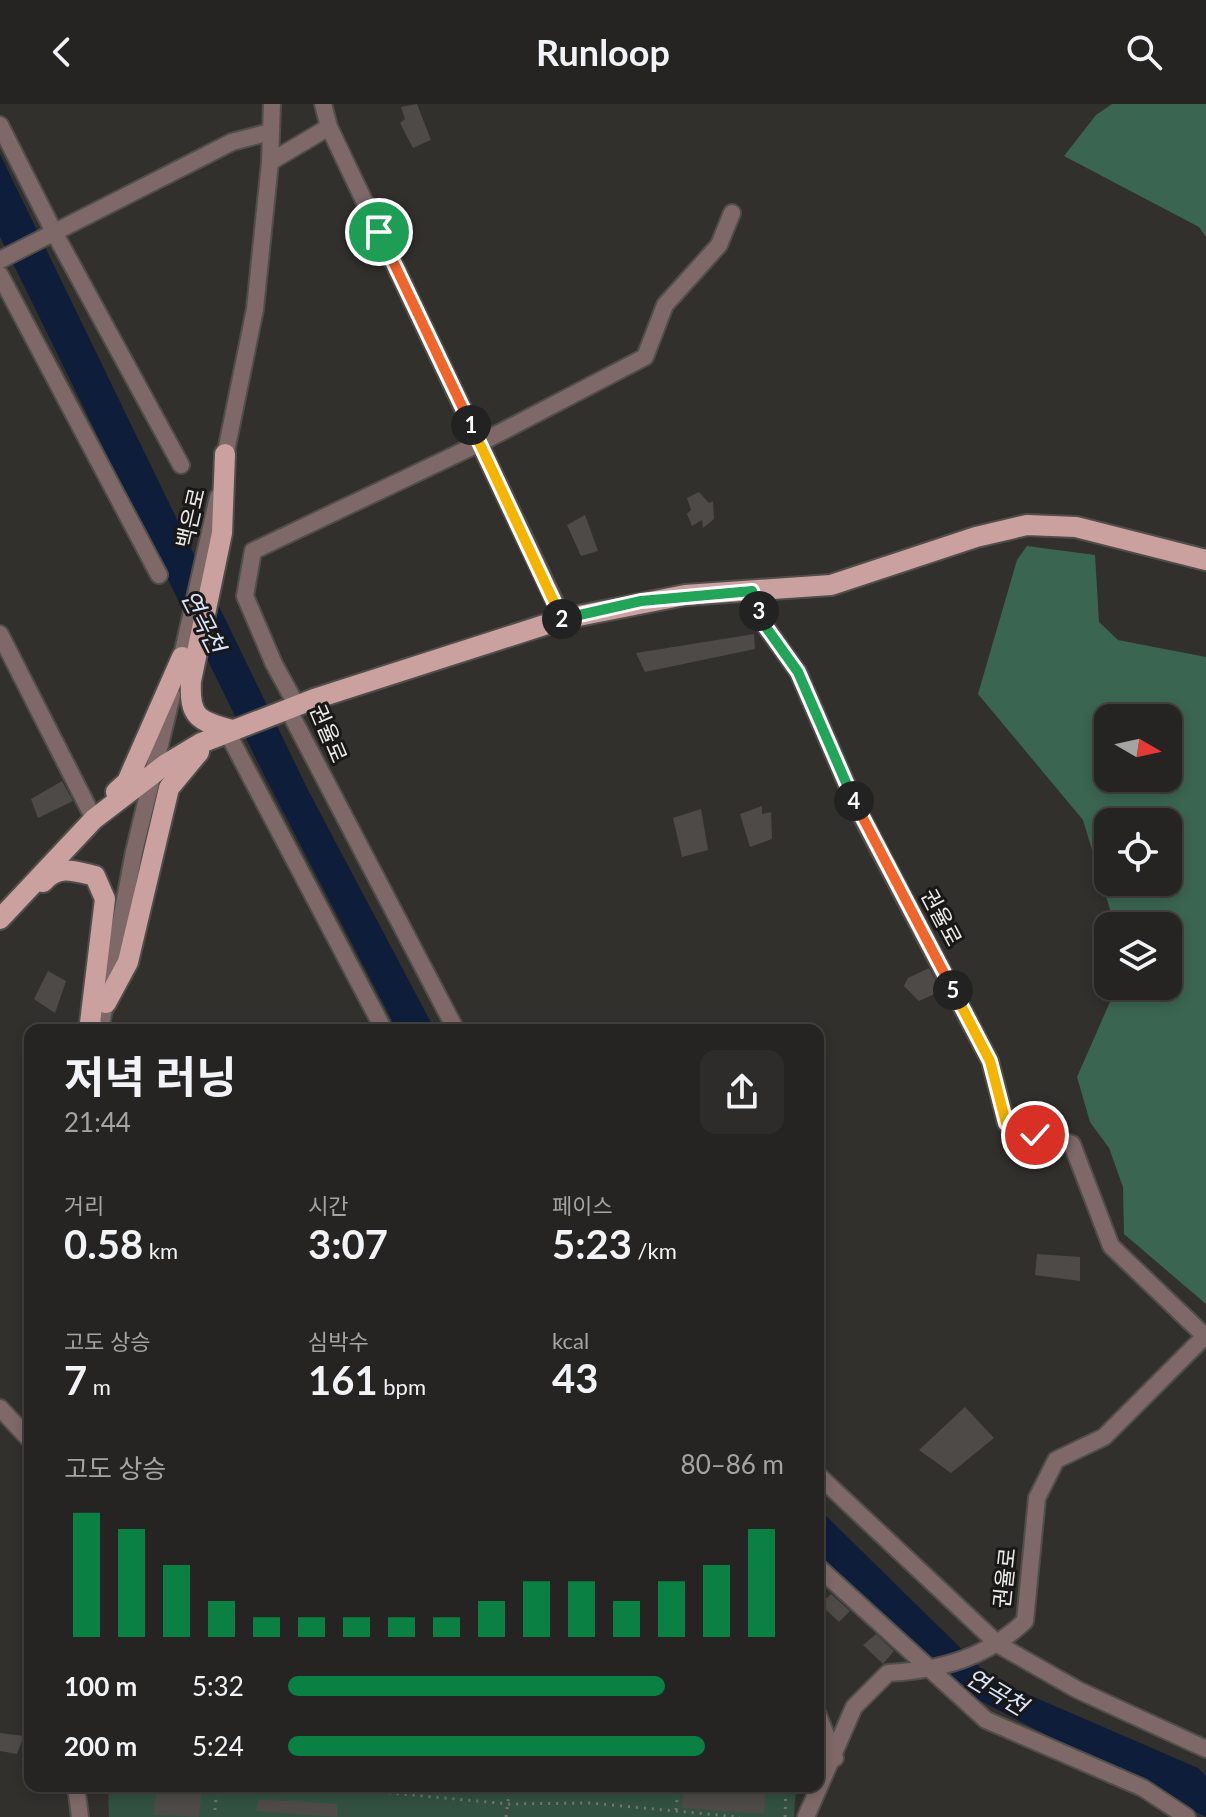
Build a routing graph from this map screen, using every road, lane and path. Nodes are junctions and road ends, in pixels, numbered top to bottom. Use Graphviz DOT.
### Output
graph roads {
  1 [pos="272,104"];
  2 [pos="323,104"];
  3 [pos="0,125"];
  4 [pos="329,127"];
  5 [pos="270,132"];
  6 [pos="270,162"];
  7 [pos="732,213"];
  8 [pos="54,232"];
  9 [pos="0,260"];
  10 [pos="0,275"];
  11 [pos="480,443"];
  12 [pos="225,454"];
  13 [pos="181,465"];
  14 [pos="216,531"];
  15 [pos="1206,560"];
  16 [pos="159,575"];
  17 [pos="752,591"];
  18 [pos="563,619"];
  19 [pos="0,634"];
  20 [pos="189,657"];
  21 [pos="292,707"];
  22 [pos="227,732"];
  23 [pos="151,775"];
  24 [pos="92,816"];
  25 [pos="0,922"];
  26 [pos="106,1003"];
  27 [pos="91,1024"];
  28 [pos="101,1024"];
  29 [pos="381,1024"];
  30 [pos="453,1024"];
  31 [pos="1206,1336"];
  32 [pos="0,1408"];
  33 [pos="24,1434"];
  34 [pos="824,1481"];
  35 [pos="824,1573"];
  36 [pos="999,1645"];
  37 [pos="929,1671"];
  38 [pos="824,1730"];
  39 [pos="1206,1749"];
  40 [pos="835,1758"];
  41 [pos="824,1780"];
  42 [pos="77,1792"];
  43 [pos="216,1792"];
  44 [pos="381,1792"];
  45 [pos="510,1792"];
  46 [pos="678,1792"];
  47 [pos="786,1792"];
  48 [pos="818,1792"];
  49 [pos="509,1804"];
  50 [pos="215,1810"];
  51 [pos="676,1811"];
  52 [pos="80,1817"];
  53 [pos="506,1817"];
  54 [pos="740,1817"];
  55 [pos="785,1817"];
  56 [pos="806,1817"];
  57 [pos="1187,1817"];
  1 -- 5 [label="street"];
  2 -- 4 [label="street"];
  3 -- 8 [label="street"];
  4 -- 6 [label="street"];
  4 -- 11 [label="street"];
  5 -- 6 [label="street"];
  5 -- 8 [label="street"];
  6 -- 12 [label="street"];
  7 -- 11 [label="street"];
  8 -- 9 [label="street"];
  8 -- 13 [label="street"];
  10 -- 16 [label="street"];
  11 -- 18 [label="street"];
  11 -- 21 [label="street"];
  12 -- 14 [label="main road"];
  14 -- 20 [label="main road"];
  14 -- 20 [label="street, 백은로"];
  15 -- 17 [label="main road, 권율로"];
  17 -- 18 [label="main road, 권율로"];
  17 -- 31 [label="street, 권율로"];
  18 -- 21 [label="main road, 권율로"];
  19 -- 24 [label="street"];
  20 -- 22 [label="main road"];
  20 -- 23 [label="street, 백은로"];
  20 -- 24 [label="main road"];
  21 -- 22 [label="main road"];
  21 -- 30 [label="street, 권율로"];
  22 -- 23 [label="main road"];
  22 -- 26 [label="main road"];
  22 -- 29 [label="street"];
  23 -- 24 [label="main road"];
  23 -- 26 [label="street, 백은로"];
  24 -- 25 [label="main road"];
  25 -- 27 [label="main road"];
  26 -- 28 [label="street, 백은로"];
  31 -- 36 [label="street, 권율로"];
  32 -- 33 [label="street"];
  34 -- 36 [label="street, 권율로"];
  35 -- 37 [label="street"];
  36 -- 37 [label="street"];
  36 -- 39 [label="street"];
  37 -- 40 [label="street"];
  37 -- 57 [label="street"];
  38 -- 40 [label="street"];
  40 -- 41 [label="street"];
  42 -- 52 [label="street"];
  43 -- 50 [label="path"];
  44 -- 49 [label="path"];
  45 -- 49 [label="path"];
  46 -- 51 [label="path"];
  47 -- 55 [label="path"];
  48 -- 56 [label="street"];
  49 -- 51 [label="path"];
  49 -- 53 [label="path"];
  51 -- 54 [label="path"];
}
